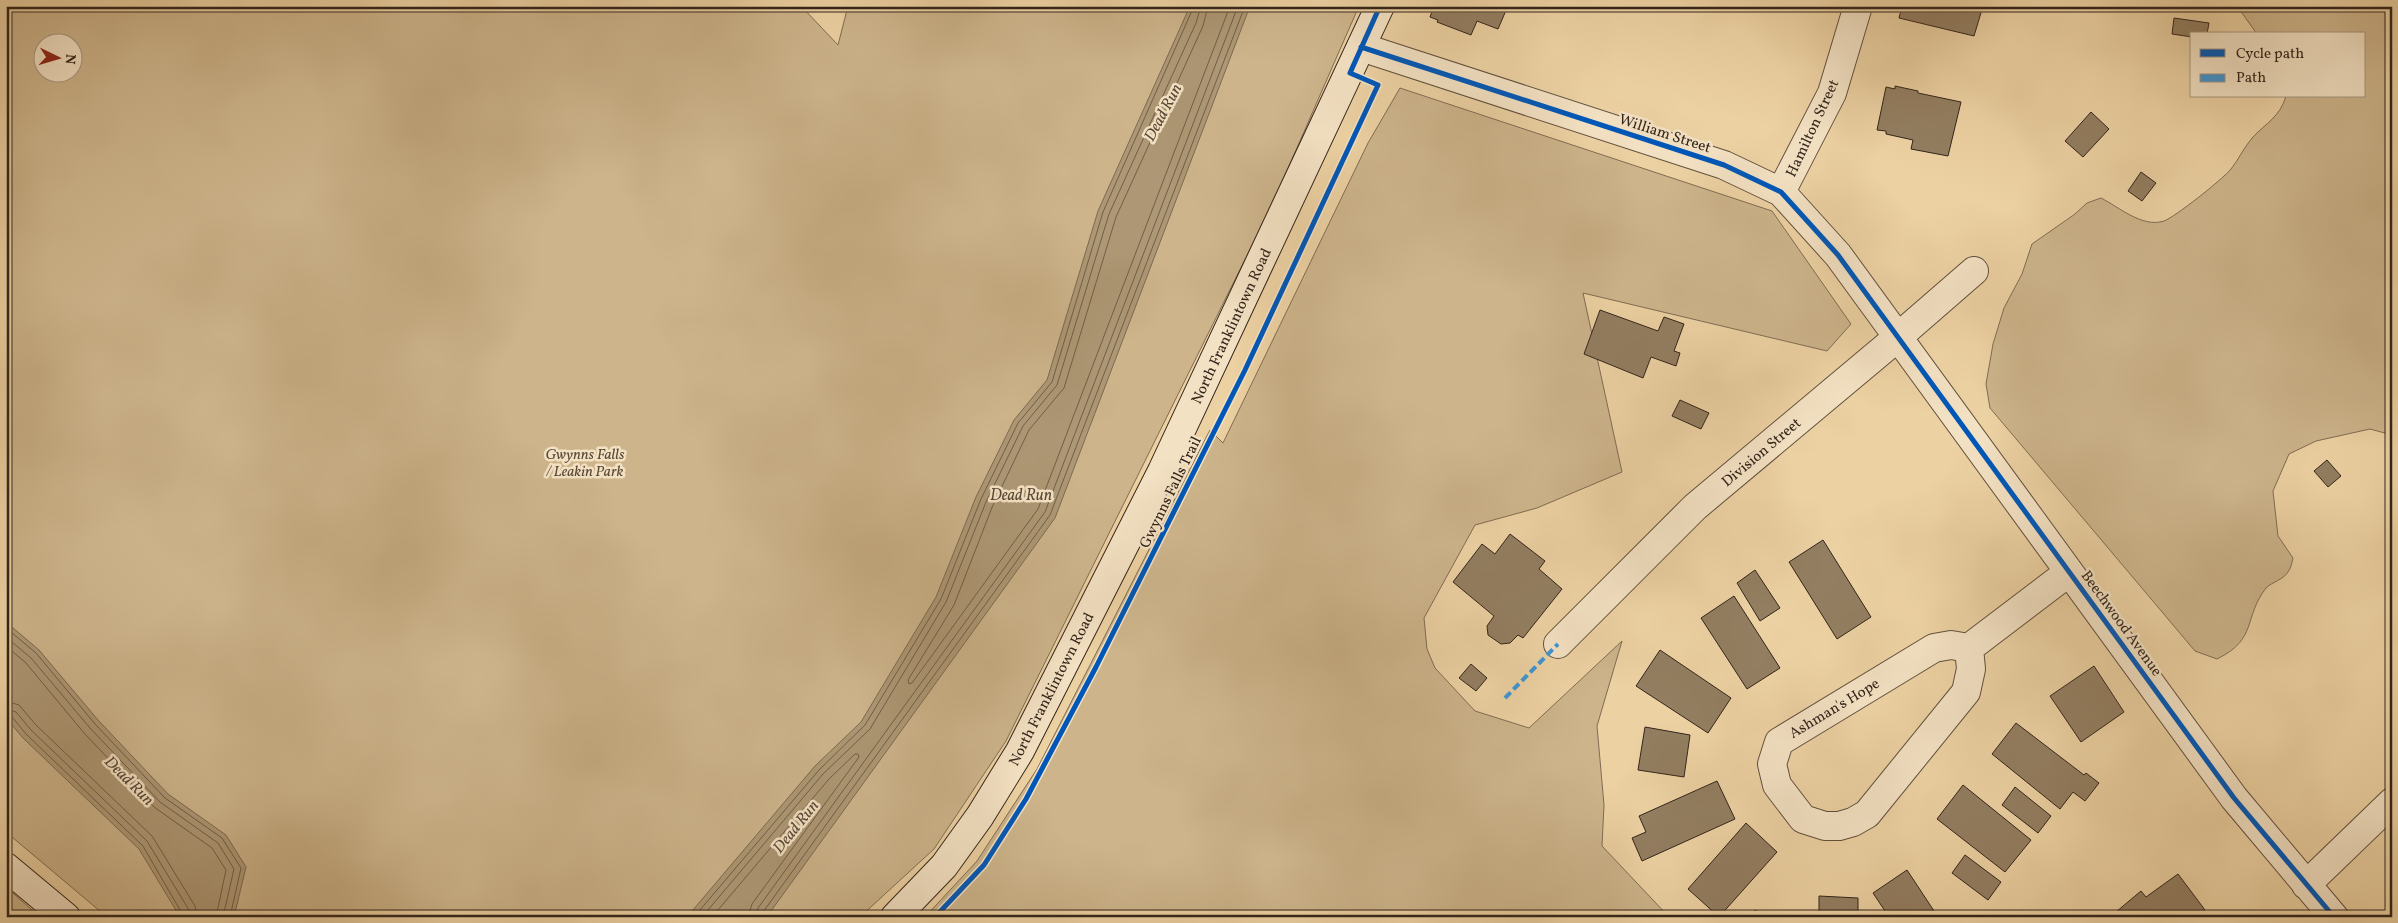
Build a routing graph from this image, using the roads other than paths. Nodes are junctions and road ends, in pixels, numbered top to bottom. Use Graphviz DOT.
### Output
graph roads {
  1 [pos="1380,6"];
  2 [pos="1858,6"];
  3 [pos="1361,47"];
  4 [pos="1781,192"];
  5 [pos="1974,271"];
  6 [pos="1898,337"];
  7 [pos="2069,572"];
  8 [pos="1558,644"];
  9 [pos="1969,648"];
  10 [pos="2392,802"];
  11 [pos="6,866"];
  12 [pos="2306,885"];
  13 [pos="66,917"];
  14 [pos="895,917"];
  15 [pos="2334,917"];
  1 -- 3 [label="street, North Franklintown Road"];
  2 -- 4 [label="street, Hamilton Street"];
  3 -- 4 [label="street, William Street"];
  3 -- 14 [label="street, North Franklintown Road"];
  4 -- 6 [label="street, William Street"];
  5 -- 6 [label="street, Division Street"];
  6 -- 7 [label="street, Beechwood Avenue"];
  6 -- 8 [label="street, Division Street"];
  7 -- 9 [label="street"];
  7 -- 12 [label="street, Beechwood Avenue"];
  9 -- 9 [label="street, Ashman's Hope"];
  10 -- 12 [label="street"];
  11 -- 13 [label="street"];
  12 -- 15 [label="street, Beechwood Avenue"];
}
